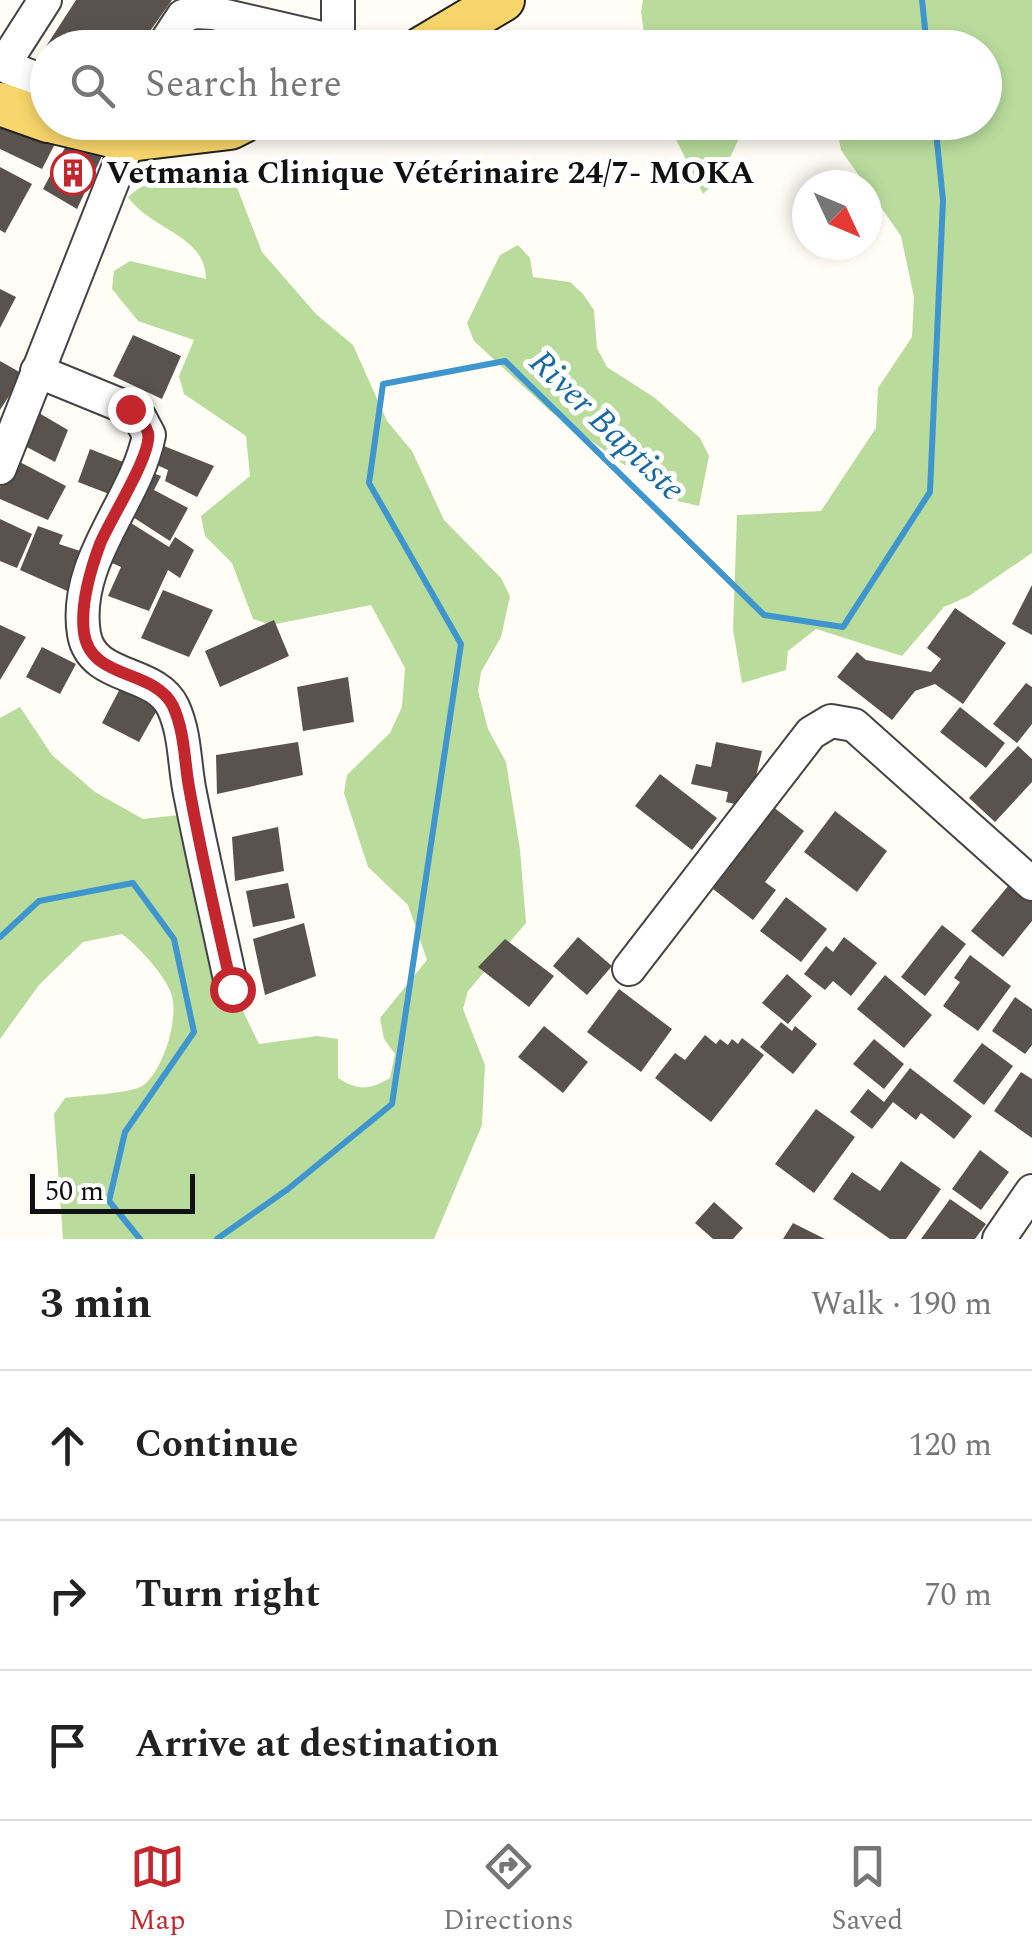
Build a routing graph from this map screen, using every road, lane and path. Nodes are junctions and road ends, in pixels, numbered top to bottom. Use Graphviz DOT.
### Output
graph roads {
  1 [pos="45,0"];
  2 [pos="338,0"];
  3 [pos="503,0"];
  4 [pos="174,30"];
  5 [pos="280,30"];
  6 [pos="339,30"];
  7 [pos="452,30"];
  8 [pos="30,76"];
  9 [pos="0,104"];
  10 [pos="30,115"];
  11 [pos="129,140"];
  12 [pos="37,371"];
  13 [pos="0,468"];
  14 [pos="1032,884"];
  15 [pos="630,969"];
  16 [pos="232,989"];
  17 [pos="1032,1191"];
  18 [pos="999,1239"];
  1 -- 8 [label="street"];
  2 -- 6 [label="street"];
  3 -- 7 [label="main road"];
  4 -- 5 [label="street"];
  9 -- 10 [label="main road"];
  11 -- 12 [label="street"];
  12 -- 13 [label="street"];
  12 -- 16 [label="street"];
  14 -- 15 [label="street"];
  17 -- 18 [label="street"];
}
